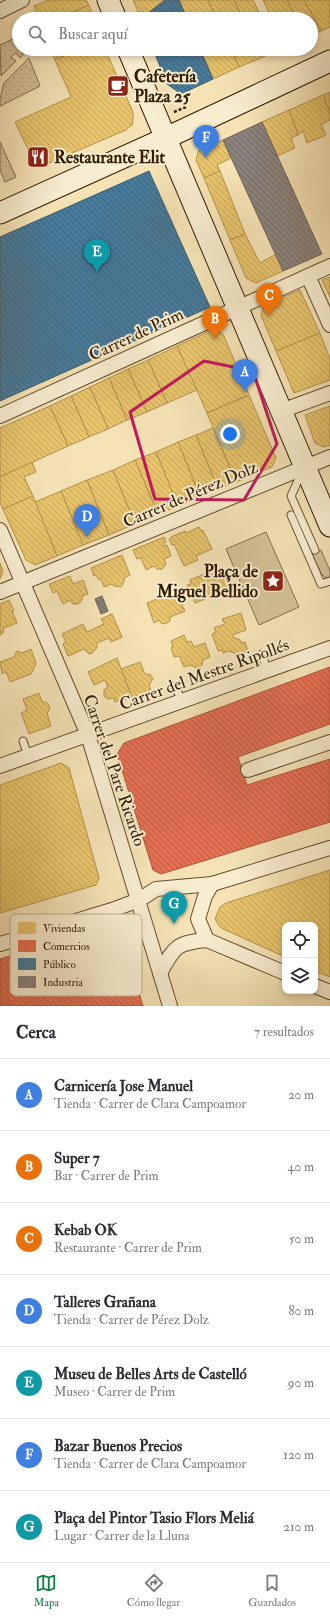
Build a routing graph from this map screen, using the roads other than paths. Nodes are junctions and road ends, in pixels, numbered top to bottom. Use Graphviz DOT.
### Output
graph roads {
  1 [pos="22,0"];
  2 [pos="108,0"];
  3 [pos="0,12"];
  4 [pos="113,12"];
  5 [pos="131,56"];
  6 [pos="330,61"];
  7 [pos="166,138"];
  8 [pos="0,213"];
  9 [pos="330,266"];
  10 [pos="308,276"];
  11 [pos="237,307"];
  12 [pos="330,325"];
  13 [pos="330,393"];
  14 [pos="281,411"];
  15 [pos="0,416"];
  16 [pos="330,457"];
  17 [pos="305,466"];
  18 [pos="291,515"];
  19 [pos="329,522"];
  20 [pos="0,530"];
  21 [pos="315,550"];
  22 [pos="330,581"];
  23 [pos="23,583"];
  24 [pos="0,592"];
  25 [pos="330,648"];
  26 [pos="262,654"];
  27 [pos="267,670"];
  28 [pos="176,686"];
  29 [pos="181,701"];
  30 [pos="88,735"];
  31 [pos="23,741"];
  32 [pos="330,742"];
  33 [pos="28,756"];
  34 [pos="0,766"];
  35 [pos="248,770"];
  36 [pos="330,848"];
  37 [pos="212,884"];
  38 [pos="139,900"];
  39 [pos="99,914"];
  40 [pos="207,940"];
  41 [pos="10,941"];
  42 [pos="0,944"];
  43 [pos="282,972"];
  44 [pos="160,973"];
  45 [pos="318,987"];
  46 [pos="330,992"];
  47 [pos="170,1006"];
  1 -- 3 [label="street"];
  2 -- 4 [label="street"];
  5 -- 7 [label="street"];
  6 -- 7 [label="street"];
  7 -- 8 [label="street"];
  7 -- 11 [label="street"];
  9 -- 10 [label="street, Carrer de Prim"];
  10 -- 11 [label="street, Carrer de Prim"];
  10 -- 12 [label="street"];
  11 -- 14 [label="street"];
  11 -- 15 [label="street, Carrer de Prim"];
  13 -- 14 [label="street"];
  14 -- 17 [label="street"];
  16 -- 17 [label="street, Carrer de Pérez Dolz"];
  17 -- 19 [label="street"];
  17 -- 21 [label="lane"];
  17 -- 23 [label="street, Carrer de Pérez Dolz"];
  18 -- 22 [label="lane"];
  20 -- 23 [label="street, Carrer del Pare Ricardo"];
  23 -- 24 [label="street, Carrer de Pérez Dolz"];
  23 -- 30 [label="street, Carrer del Pare Ricardo"];
  25 -- 27 [label="street, Carrer del Mestre Ripollés"];
  26 -- 27 [label="lane"];
  27 -- 29 [label="street, Carrer del Mestre Ripollés"];
  28 -- 29 [label="lane"];
  29 -- 30 [label="street, Carrer del Mestre Ripollés"];
  30 -- 33 [label="street, Carrer del Mestre Ripollés"];
  30 -- 38 [label="street, Carrer del Pare Ricardo"];
  31 -- 33 [label="lane"];
  32 -- 35 [label="street"];
  33 -- 34 [label="street, Carrer del Mestre Ripollés"];
  36 -- 37 [label="street"];
  37 -- 38 [label="street"];
  37 -- 40 [label="street"];
  38 -- 39 [label="street"];
  38 -- 44 [label="street, Carrer del Pare Ricardo"];
  40 -- 43 [label="street"];
  40 -- 44 [label="street"];
  41 -- 42 [label="street"];
  44 -- 47 [label="street, Carrer del Pare Ricardo"];
  45 -- 46 [label="street"];
}
